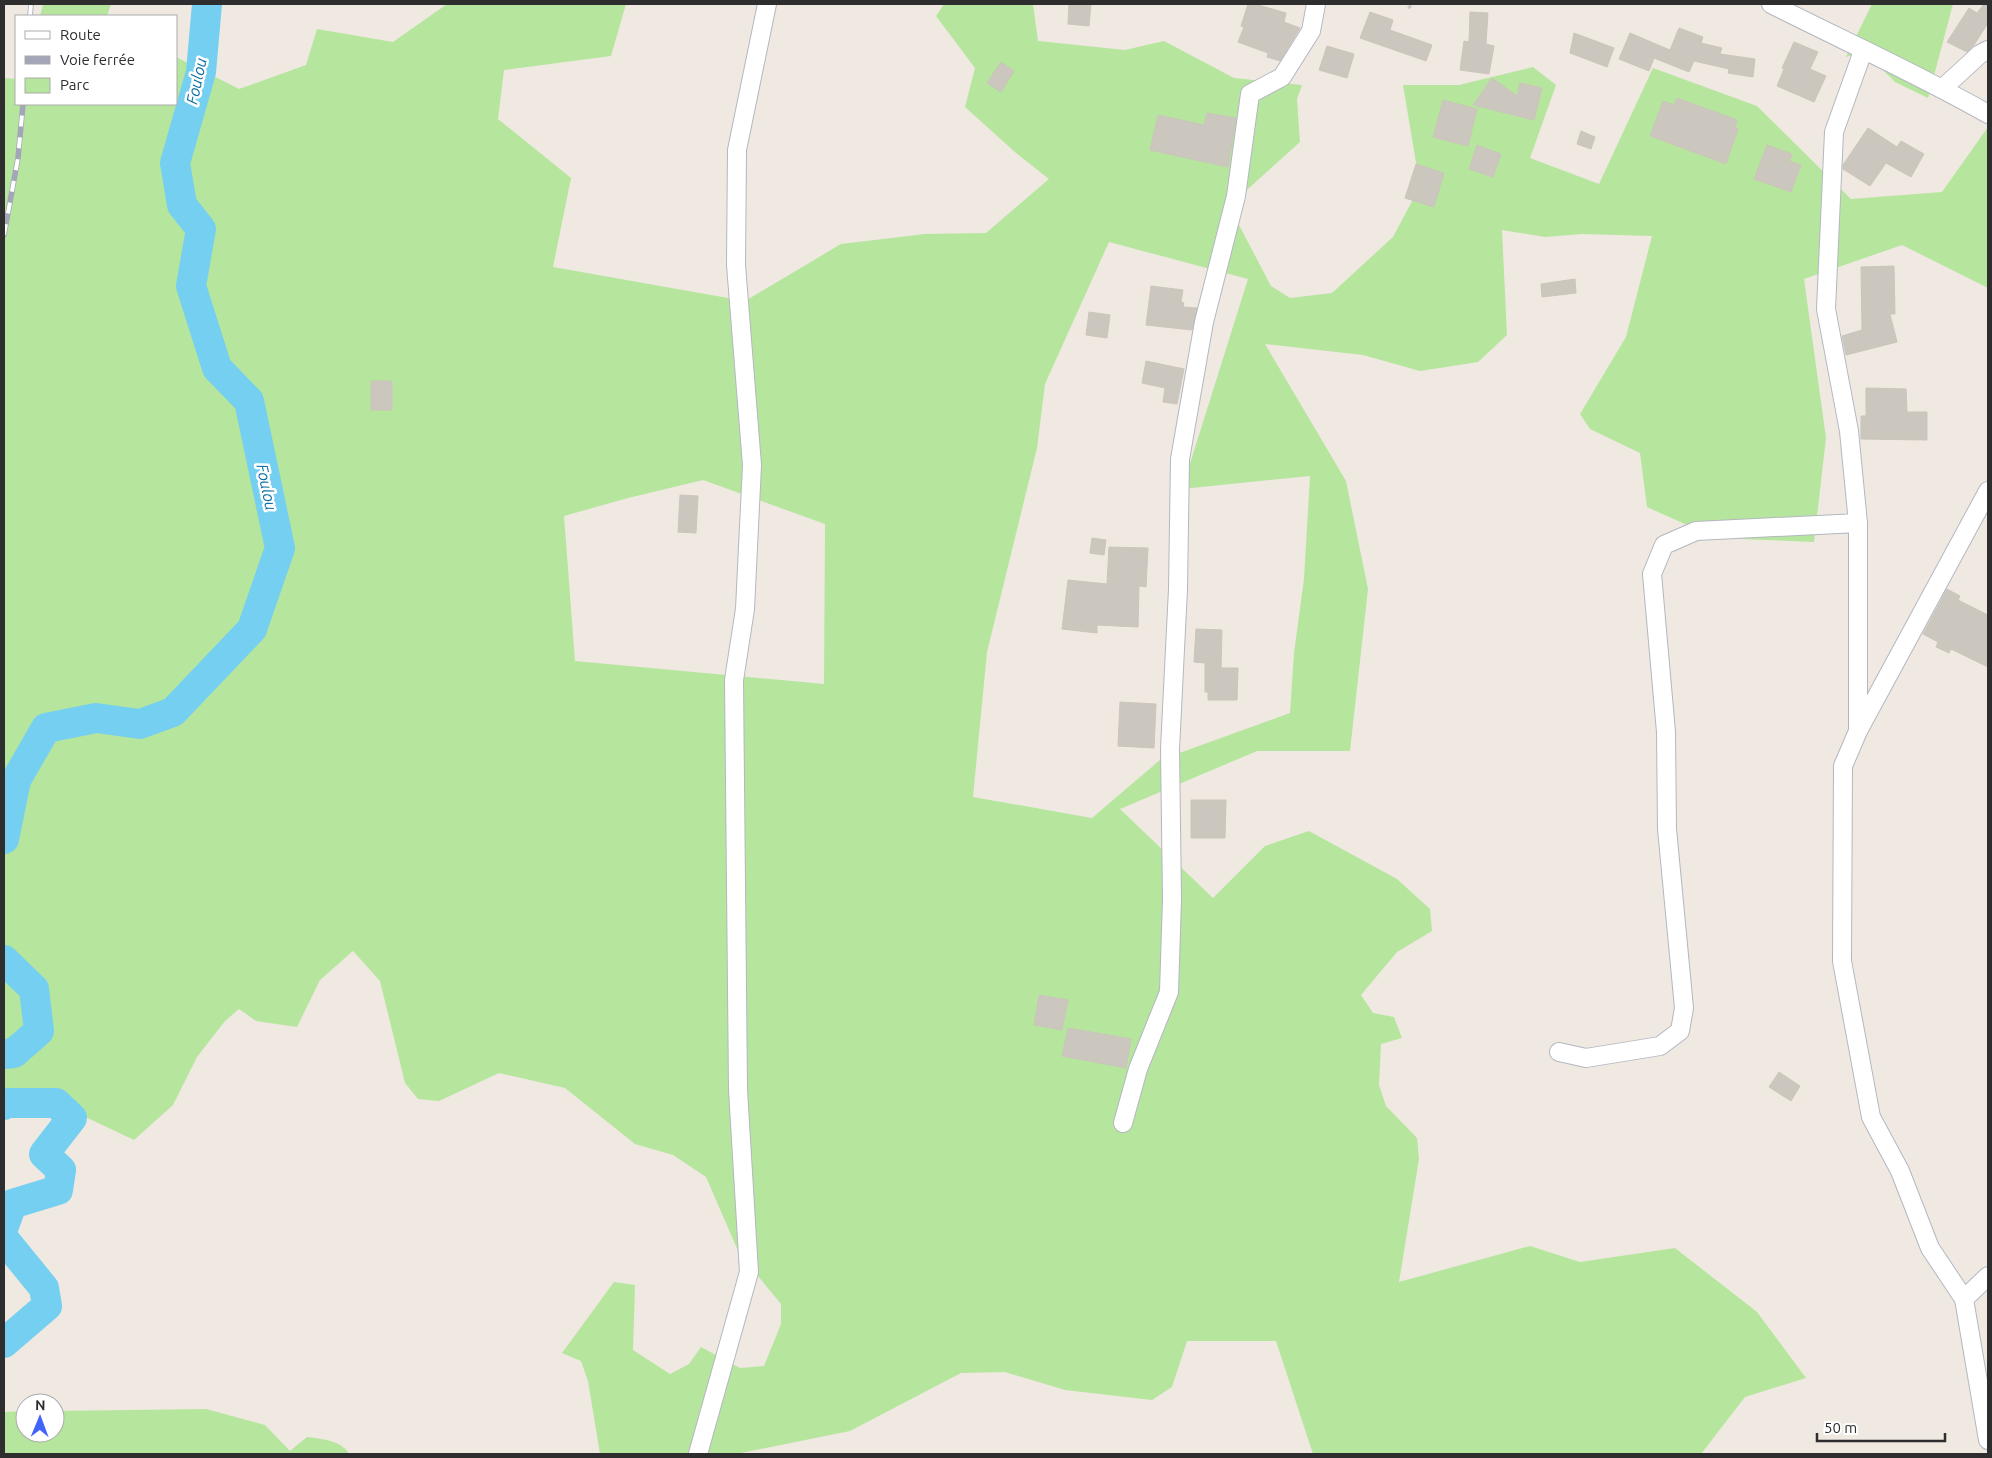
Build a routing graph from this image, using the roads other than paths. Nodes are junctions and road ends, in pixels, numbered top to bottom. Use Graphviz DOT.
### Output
graph roads {
  1 [pos="767,4"];
  2 [pos="1316,4"];
  3 [pos="1771,4"];
  4 [pos="1988,50"];
  5 [pos="1864,51"];
  6 [pos="1943,88"];
  7 [pos="1988,114"];
  8 [pos="1988,492"];
  9 [pos="1858,522"];
  10 [pos="1858,731"];
  11 [pos="1559,1052"];
  12 [pos="1124,1123"];
  13 [pos="1988,1276"];
  14 [pos="1964,1299"];
  15 [pos="1988,1440"];
  16 [pos="698,1454"];
  1 -- 16 [label="street"];
  2 -- 12 [label="street"];
  3 -- 5 [label="street"];
  4 -- 6 [label="street"];
  5 -- 6 [label="street"];
  5 -- 9 [label="street"];
  6 -- 7 [label="street"];
  8 -- 10 [label="street"];
  9 -- 10 [label="street"];
  9 -- 11 [label="street"];
  10 -- 14 [label="street"];
  13 -- 14 [label="street"];
  14 -- 15 [label="street"];
}
